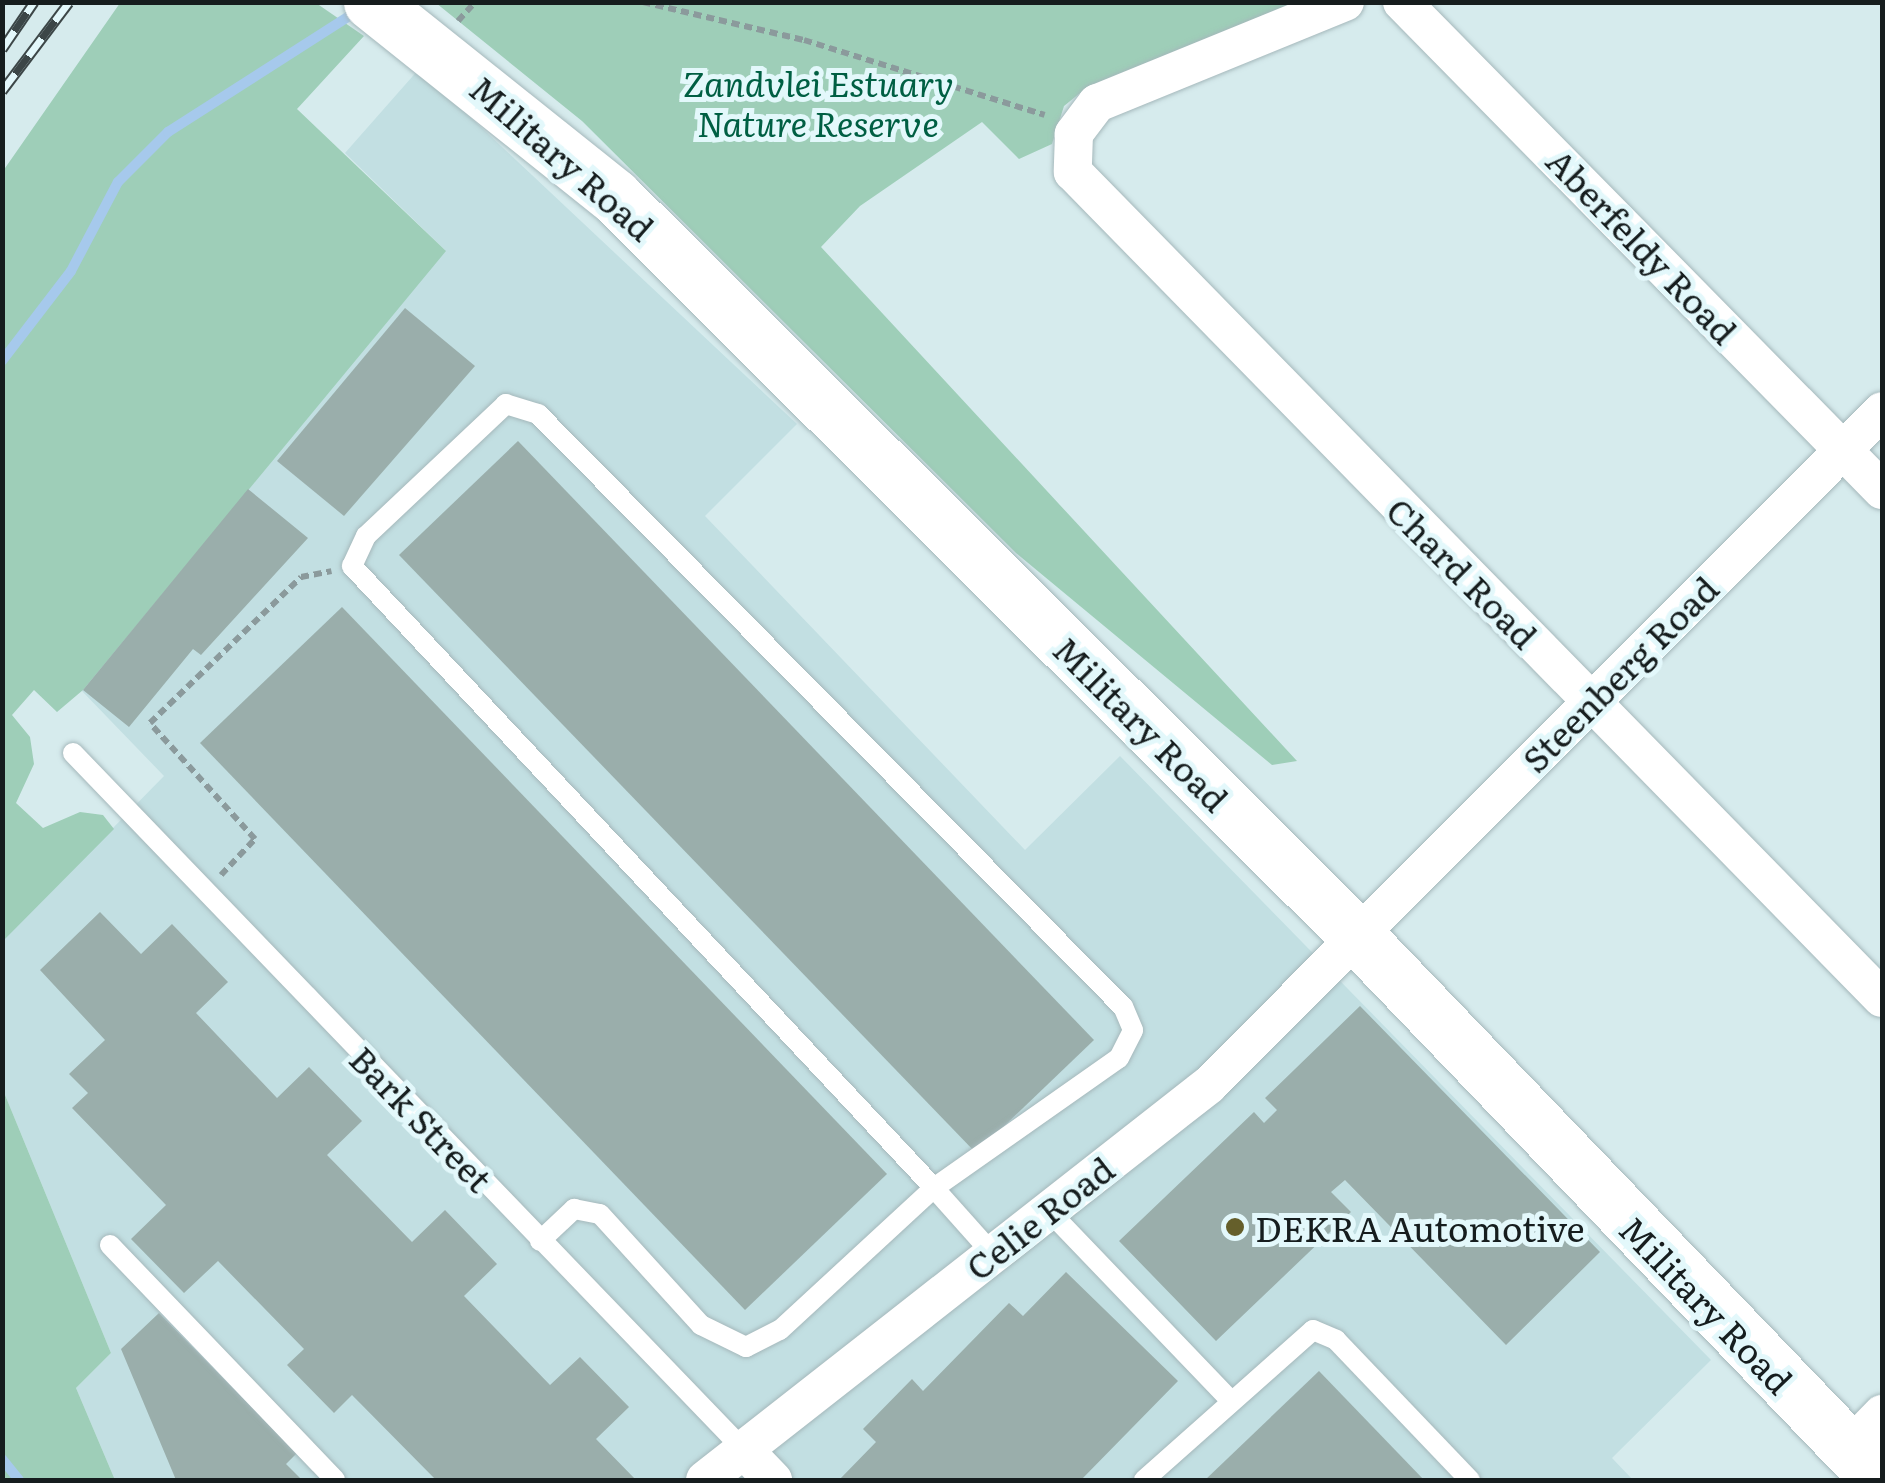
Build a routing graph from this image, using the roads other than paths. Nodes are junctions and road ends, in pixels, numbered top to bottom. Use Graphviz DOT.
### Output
graph roads {
  1 [pos="1345,2"];
  2 [pos="1402,2"];
  3 [pos="412,20"];
  4 [pos="1882,411"];
  5 [pos="1843,450"];
  6 [pos="1882,490"];
  7 [pos="1590,702"];
  8 [pos="73,753"];
  9 [pos="1356,935"];
  10 [pos="1882,998"];
  11 [pos="934,1188"];
  12 [pos="1047,1209"];
  13 [pos="540,1240"];
  14 [pos="110,1245"];
  15 [pos="992,1253"];
  16 [pos="1228,1398"];
  17 [pos="1870,1448"];
  18 [pos="744,1450"];
  19 [pos="335,1480"];
  20 [pos="705,1480"];
  21 [pos="773,1480"];
  22 [pos="1144,1480"];
  23 [pos="1470,1480"];
  1 -- 7 [label="street, Chard Road"];
  2 -- 5 [label="street, Aberfeldy Road"];
  3 -- 9 [label="main road, Military Road"];
  4 -- 5 [label="street, Steenberg Road"];
  5 -- 6 [label="street, Aberfeldy Road"];
  5 -- 7 [label="street, Steenberg Road"];
  7 -- 9 [label="street, Steenberg Road"];
  7 -- 10 [label="street, Chard Road"];
  8 -- 13 [label="lane, Bark Street"];
  9 -- 12 [label="street, Celie Road"];
  9 -- 17 [label="main road, Military Road"];
  11 -- 11 [label="lane"];
  11 -- 13 [label="lane"];
  11 -- 15 [label="lane"];
  12 -- 15 [label="street, Celie Road"];
  12 -- 16 [label="lane"];
  13 -- 18 [label="lane, Bark Street"];
  14 -- 19 [label="lane"];
  15 -- 18 [label="street, Celie Road"];
  16 -- 22 [label="lane"];
  16 -- 23 [label="lane"];
  18 -- 20 [label="street, Celie Road"];
  18 -- 21 [label="street, Bark Street"];
}
